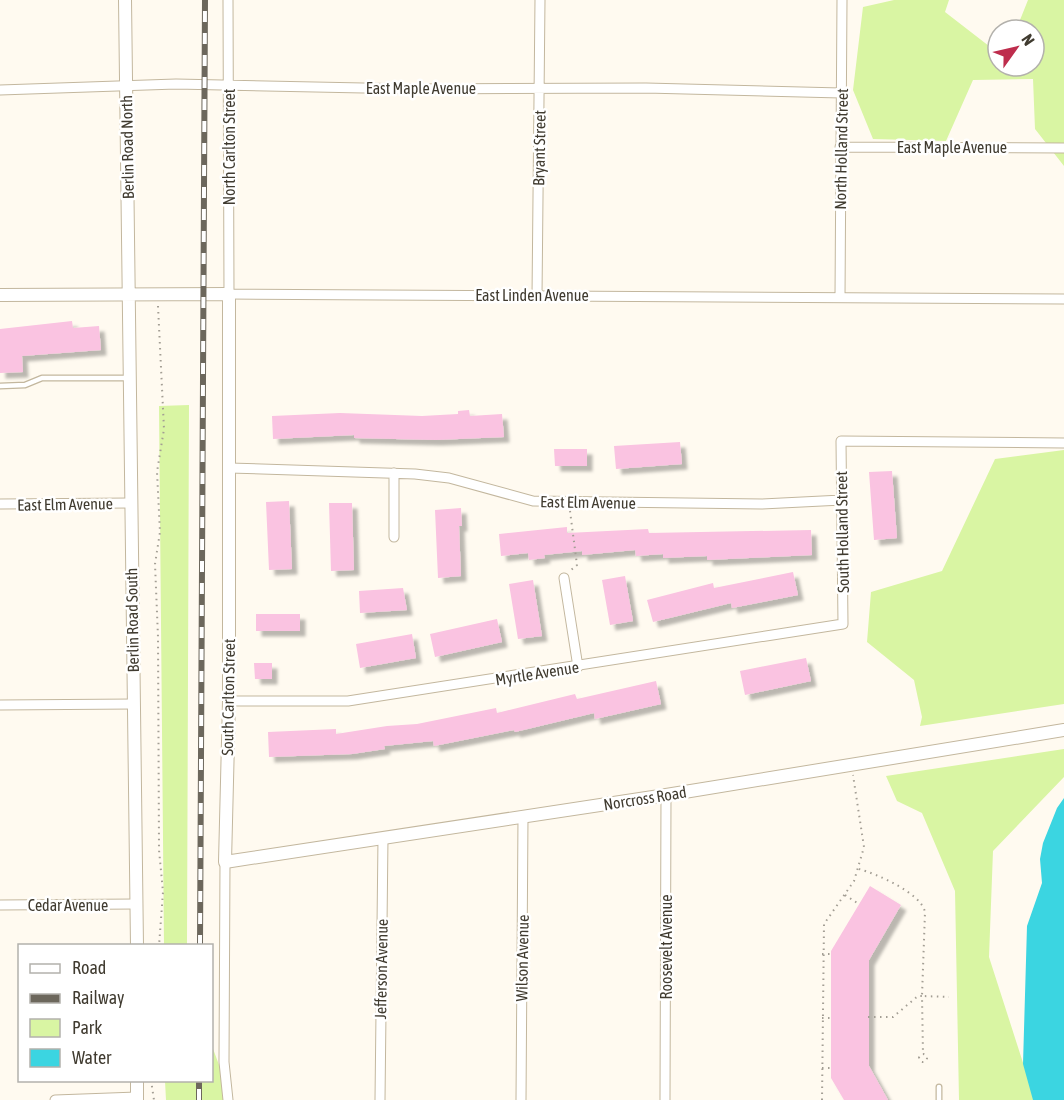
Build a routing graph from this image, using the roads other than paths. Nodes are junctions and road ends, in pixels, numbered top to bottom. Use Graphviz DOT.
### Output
graph roads {
  1 [pos="125,0"];
  2 [pos="228,0"];
  3 [pos="540,0"];
  4 [pos="842,0"];
  5 [pos="126,85"];
  6 [pos="229,85"];
  7 [pos="540,88"];
  8 [pos="0,90"];
  9 [pos="841,93"];
  10 [pos="840,147"];
  11 [pos="1064,147"];
  12 [pos="128,294"];
  13 [pos="229,294"];
  14 [pos="0,295"];
  15 [pos="537,296"];
  16 [pos="840,297"];
  17 [pos="1064,299"];
  18 [pos="129,378"];
  19 [pos="0,386"];
  20 [pos="1064,443"];
  21 [pos="229,468"];
  22 [pos="394,473"];
  23 [pos="842,500"];
  24 [pos="130,503"];
  25 [pos="0,504"];
  26 [pos="394,537"];
  27 [pos="564,578"];
  28 [pos="843,624"];
  29 [pos="578,667"];
  30 [pos="229,701"];
  31 [pos="134,704"];
  32 [pos="0,705"];
  33 [pos="1064,730"];
  34 [pos="666,795"];
  35 [pos="523,817"];
  36 [pos="383,838"];
  37 [pos="225,862"];
  38 [pos="136,904"];
  39 [pos="0,905"];
  40 [pos="137,944"];
  41 [pos="137,1082"];
  42 [pos="939,1087"];
  43 [pos="137,1099"];
  44 [pos="56,1100"];
  45 [pos="228,1100"];
  46 [pos="380,1100"];
  47 [pos="520,1100"];
  48 [pos="665,1100"];
  49 [pos="939,1100"];
  1 -- 5 [label="street, Berlin Road North"];
  2 -- 6 [label="street, North Carlton Street"];
  3 -- 7 [label="street, Bryant Street"];
  4 -- 9 [label="street, North Holland Street"];
  5 -- 6 [label="street, East Maple Avenue"];
  5 -- 8 [label="street, East Maple Avenue"];
  5 -- 12 [label="street, Berlin Road North"];
  6 -- 7 [label="street, East Maple Avenue"];
  6 -- 13 [label="street, North Carlton Street"];
  7 -- 9 [label="street, East Maple Avenue"];
  7 -- 15 [label="street, Bryant Street"];
  9 -- 10 [label="street, North Holland Street"];
  10 -- 11 [label="street, East Maple Avenue"];
  10 -- 16 [label="street, North Holland Street"];
  12 -- 13 [label="street, East Linden Avenue"];
  12 -- 14 [label="street, East Linden Avenue"];
  12 -- 18 [label="street, Berlin Road South"];
  13 -- 15 [label="street, East Linden Avenue"];
  13 -- 21 [label="street, South Carlton Street"];
  15 -- 16 [label="street, East Linden Avenue"];
  16 -- 17 [label="street, East Linden Avenue"];
  18 -- 19 [label="lane"];
  18 -- 24 [label="street, Berlin Road South"];
  20 -- 23 [label="street, South Holland Street"];
  21 -- 22 [label="street, East Elm Avenue"];
  21 -- 30 [label="street, South Carlton Street"];
  22 -- 23 [label="street, East Elm Avenue"];
  22 -- 26 [label="street"];
  23 -- 28 [label="street, South Holland Street"];
  24 -- 25 [label="street, East Elm Avenue"];
  24 -- 31 [label="street, Berlin Road South"];
  27 -- 29 [label="street"];
  28 -- 29 [label="street, Myrtle Avenue"];
  29 -- 30 [label="street, Myrtle Avenue"];
  30 -- 37 [label="street, South Carlton Street"];
  31 -- 32 [label="street"];
  31 -- 38 [label="street, Berlin Road South"];
  33 -- 34 [label="street, Norcross Road"];
  34 -- 35 [label="street, Norcross Road"];
  34 -- 48 [label="street, Roosevelt Avenue"];
  35 -- 36 [label="street, Norcross Road"];
  35 -- 47 [label="street, Wilson Avenue"];
  36 -- 37 [label="street, Norcross Road"];
  36 -- 46 [label="street, Jefferson Avenue"];
  37 -- 45 [label="street, South Carlton Street"];
  38 -- 39 [label="street, Cedar Avenue"];
  38 -- 40 [label="street, Berlin Road South"];
  41 -- 43 [label="street"];
  42 -- 49 [label="lane"];
  43 -- 44 [label="street"];
}
